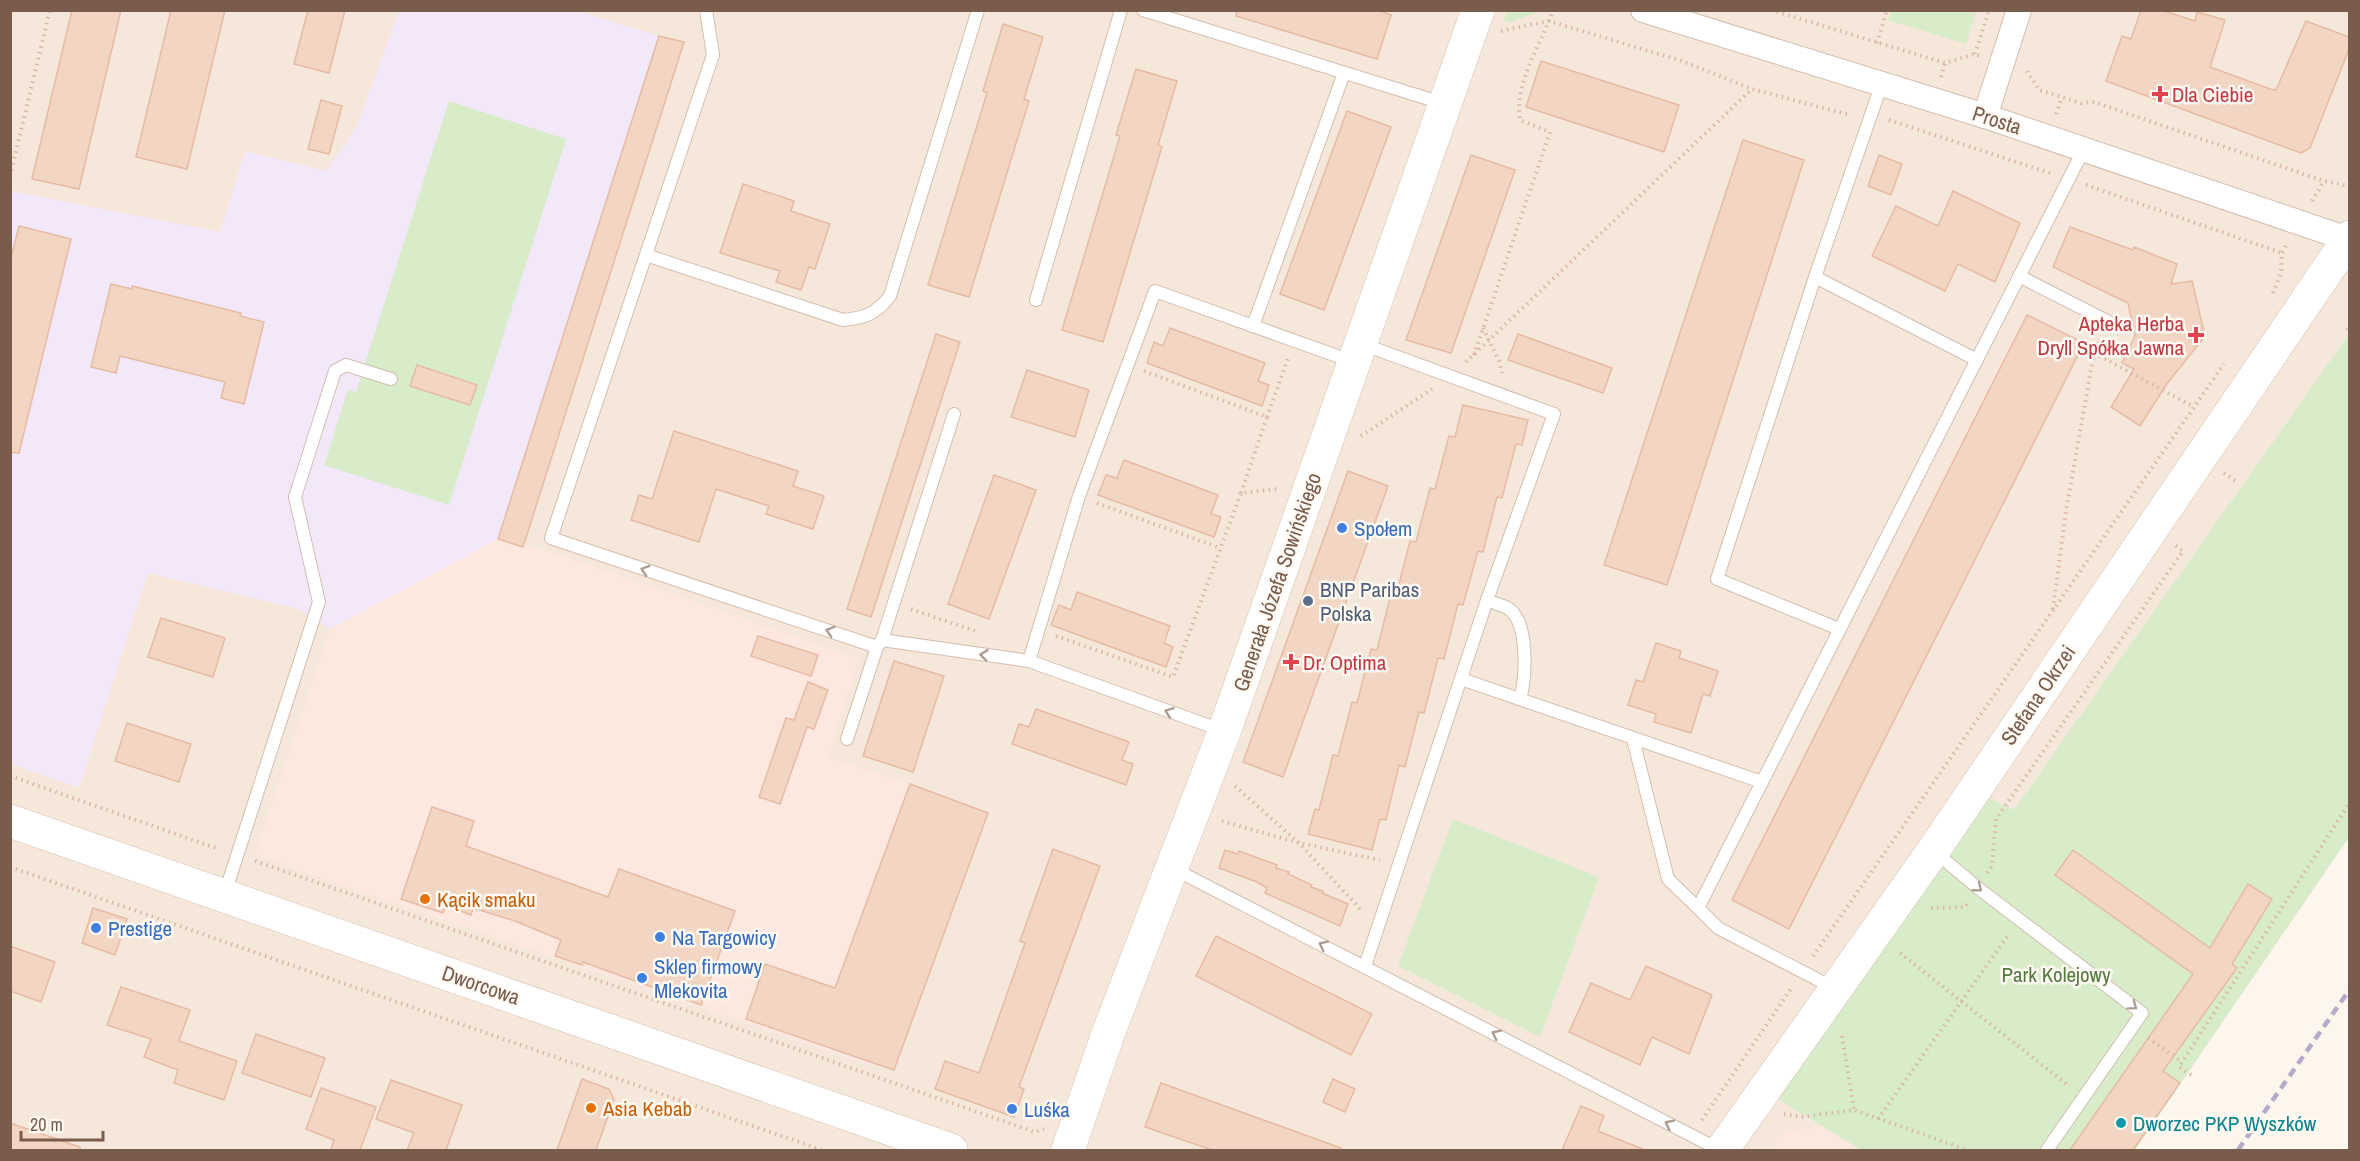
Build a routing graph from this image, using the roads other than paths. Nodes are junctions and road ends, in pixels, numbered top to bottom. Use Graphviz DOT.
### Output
graph roads {
  1 [pos="978,10"];
  2 [pos="1121,10"];
  3 [pos="1143,10"];
  4 [pos="1478,10"];
  5 [pos="1643,10"];
  6 [pos="2019,10"];
  7 [pos="703,11"];
  8 [pos="1344,73"];
  9 [pos="1882,83"];
  10 [pos="1446,104"];
  11 [pos="1985,116"];
  12 [pos="2084,148"];
  13 [pos="2349,238"];
  14 [pos="646,255"];
  15 [pos="2019,276"];
  16 [pos="1815,277"];
  17 [pos="1036,300"];
  18 [pos="2109,322"];
  19 [pos="1253,326"];
  20 [pos="1358,353"];
  21 [pos="1977,360"];
  22 [pos="391,379"];
  23 [pos="954,414"];
  24 [pos="1486,600"];
  25 [pos="1839,629"];
  26 [pos="880,644"];
  27 [pos="1029,661"];
  28 [pos="1461,678"];
  29 [pos="1520,699"];
  30 [pos="1224,732"];
  31 [pos="847,739"];
  32 [pos="1633,739"];
  33 [pos="1762,782"];
  34 [pos="10,821"];
  35 [pos="1933,851"];
  36 [pos="1174,869"];
  37 [pos="225,896"];
  38 [pos="1698,908"];
  39 [pos="1365,966"];
  40 [pos="1834,988"];
  41 [pos="951,1150"];
  42 [pos="1068,1150"];
  43 [pos="1721,1150"];
  44 [pos="2047,1150"];
  1 -- 14 [label="lane"];
  2 -- 17 [label="lane"];
  3 -- 8 [label="lane"];
  4 -- 10 [label="street, Generała Józefa Sowińskiego"];
  5 -- 9 [label="street, Prosta"];
  6 -- 11 [label="street"];
  7 -- 14 [label="lane"];
  8 -- 10 [label="lane"];
  8 -- 19 [label="lane"];
  9 -- 11 [label="street, Prosta"];
  9 -- 16 [label="lane"];
  10 -- 20 [label="street, Generała Józefa Sowińskiego"];
  11 -- 12 [label="street, Prosta"];
  12 -- 13 [label="street, Prosta"];
  12 -- 15 [label="lane"];
  13 -- 35 [label="street, Stefana Okrzei"];
  26 -- 14 [label="lane, one-way"];
  15 -- 18 [label="lane"];
  15 -- 21 [label="lane"];
  16 -- 21 [label="lane"];
  16 -- 25 [label="lane"];
  19 -- 20 [label="lane"];
  19 -- 27 [label="lane"];
  20 -- 24 [label="lane"];
  20 -- 30 [label="street, Generała Józefa Sowińskiego"];
  21 -- 25 [label="lane"];
  22 -- 37 [label="lane"];
  23 -- 26 [label="lane"];
  24 -- 28 [label="lane"];
  24 -- 29 [label="lane"];
  25 -- 33 [label="lane"];
  27 -- 26 [label="lane, one-way"];
  26 -- 31 [label="lane"];
  30 -- 27 [label="lane, one-way"];
  28 -- 29 [label="lane"];
  28 -- 39 [label="lane"];
  29 -- 32 [label="lane"];
  30 -- 36 [label="street, Generała Józefa Sowińskiego"];
  32 -- 33 [label="lane"];
  32 -- 38 [label="lane"];
  33 -- 38 [label="lane"];
  34 -- 37 [label="street, Dworcowa"];
  35 -- 40 [label="street, Stefana Okrzei"];
  35 -- 44 [label="lane, one-way"];
  39 -- 36 [label="lane, one-way"];
  36 -- 42 [label="street, Generała Józefa Sowińskiego"];
  37 -- 41 [label="street, Dworcowa"];
  38 -- 40 [label="lane"];
  43 -- 39 [label="lane, one-way"];
  40 -- 43 [label="street, Stefana Okrzei"];
}
